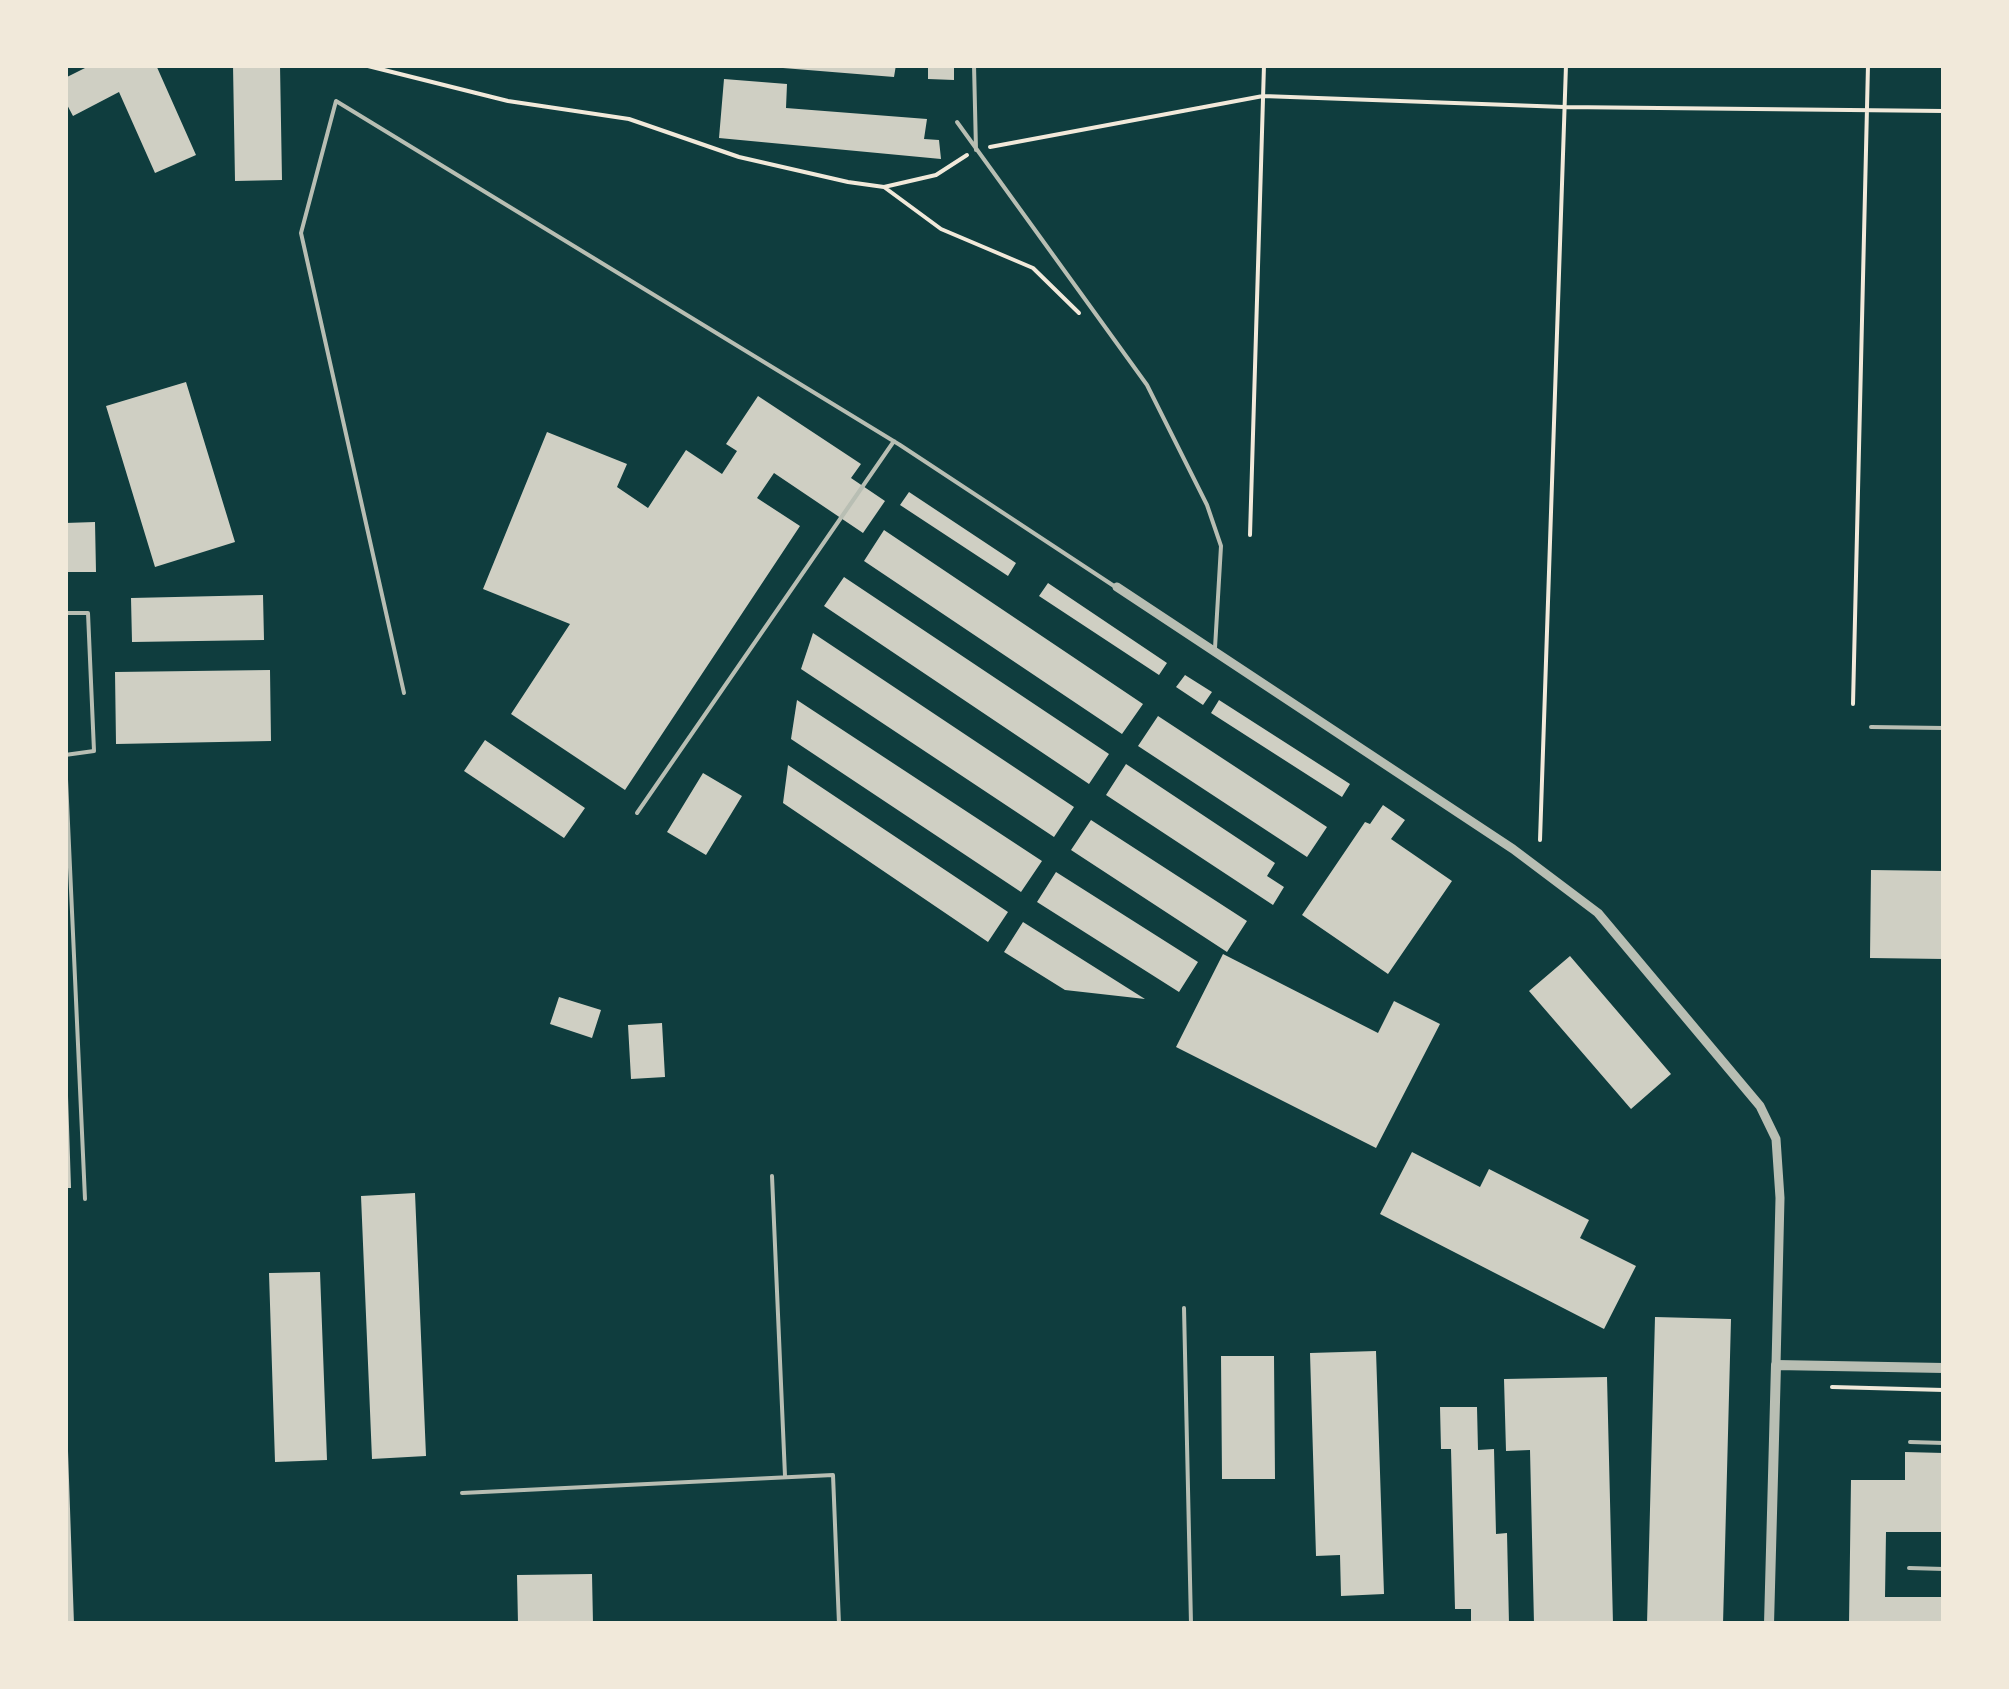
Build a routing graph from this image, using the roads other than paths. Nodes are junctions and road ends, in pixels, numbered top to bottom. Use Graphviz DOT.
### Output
graph roads {
  1 [pos="974,65"];
  2 [pos="957,122"];
  3 [pos="976,150"];
  4 [pos="894,441"];
  5 [pos="1117,588"];
  6 [pos="65,613"];
  7 [pos="1215,652"];
  8 [pos="404,693"];
  9 [pos="1871,727"];
  10 [pos="1944,728"];
  11 [pos="65,756"];
  12 [pos="637,813"];
  13 [pos="772,1176"];
  14 [pos="85,1199"];
  15 [pos="1184,1308"];
  16 [pos="1776,1365"];
  17 [pos="1944,1368"];
  18 [pos="1910,1442"];
  19 [pos="1944,1443"];
  20 [pos="785,1477"];
  21 [pos="462,1493"];
  22 [pos="1910,1568"];
  23 [pos="1944,1569"];
  24 [pos="839,1624"];
  25 [pos="1191,1624"];
  26 [pos="1769,1624"];
  1 -- 3 [label="lane"];
  2 -- 3 [label="lane"];
  3 -- 7 [label="lane"];
  4 -- 5 [label="lane"];
  4 -- 8 [label="lane"];
  4 -- 12 [label="lane"];
  5 -- 7 [label="street"];
  6 -- 11 [label="lane"];
  7 -- 16 [label="street"];
  9 -- 10 [label="lane"];
  11 -- 14 [label="lane"];
  13 -- 20 [label="lane"];
  15 -- 25 [label="lane"];
  16 -- 17 [label="street"];
  16 -- 26 [label="street"];
  18 -- 19 [label="lane"];
  20 -- 21 [label="lane"];
  20 -- 24 [label="lane"];
  22 -- 23 [label="lane"];
}
